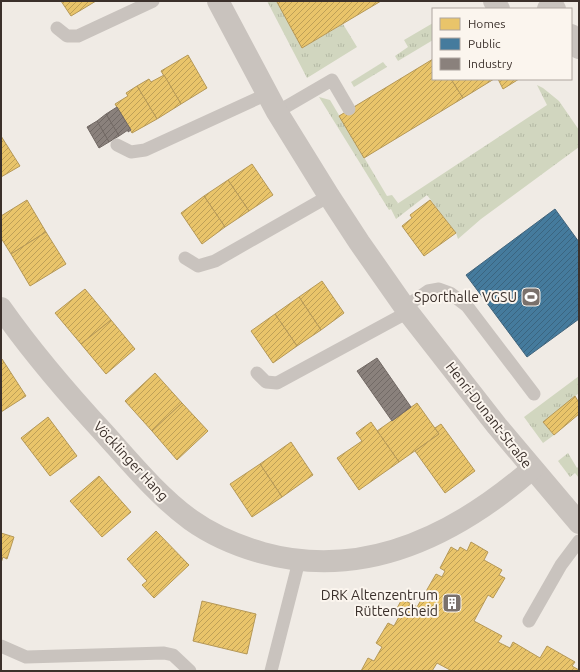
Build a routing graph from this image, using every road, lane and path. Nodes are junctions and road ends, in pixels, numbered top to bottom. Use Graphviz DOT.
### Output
graph roads {
  1 [pos="153,1"];
  2 [pos="218,1"];
  3 [pos="57,28"];
  4 [pos="572,37"];
  5 [pos="579,48"];
  6 [pos="272,103"];
  7 [pos="349,109"];
  8 [pos="117,145"];
  9 [pos="329,196"];
  10 [pos="185,258"];
  11 [pos="1,308"];
  12 [pos="406,309"];
  13 [pos="257,373"];
  14 [pos="534,394"];
  15 [pos="532,469"];
  16 [pos="577,516"];
  17 [pos="579,541"];
  18 [pos="299,561"];
  19 [pos="529,621"];
  20 [pos="1,646"];
  21 [pos="190,671"];
  22 [pos="271,671"];
  1 -- 3 [label="lane"];
  2 -- 6 [label="street, Henri-Dunant-Straße"];
  4 -- 5 [label="street"];
  6 -- 7 [label="lane"];
  6 -- 8 [label="lane"];
  6 -- 9 [label="street, Henri-Dunant-Straße"];
  9 -- 10 [label="lane"];
  9 -- 12 [label="street, Henri-Dunant-Straße"];
  11 -- 18 [label="street, Vöcklinger Hang"];
  12 -- 13 [label="lane"];
  12 -- 14 [label="lane"];
  12 -- 15 [label="street, Henri-Dunant-Straße"];
  15 -- 16 [label="street, Henri-Dunant-Straße"];
  15 -- 18 [label="street, Vöcklinger Hang"];
  17 -- 19 [label="lane"];
  18 -- 22 [label="lane"];
  20 -- 21 [label="lane"];
}
